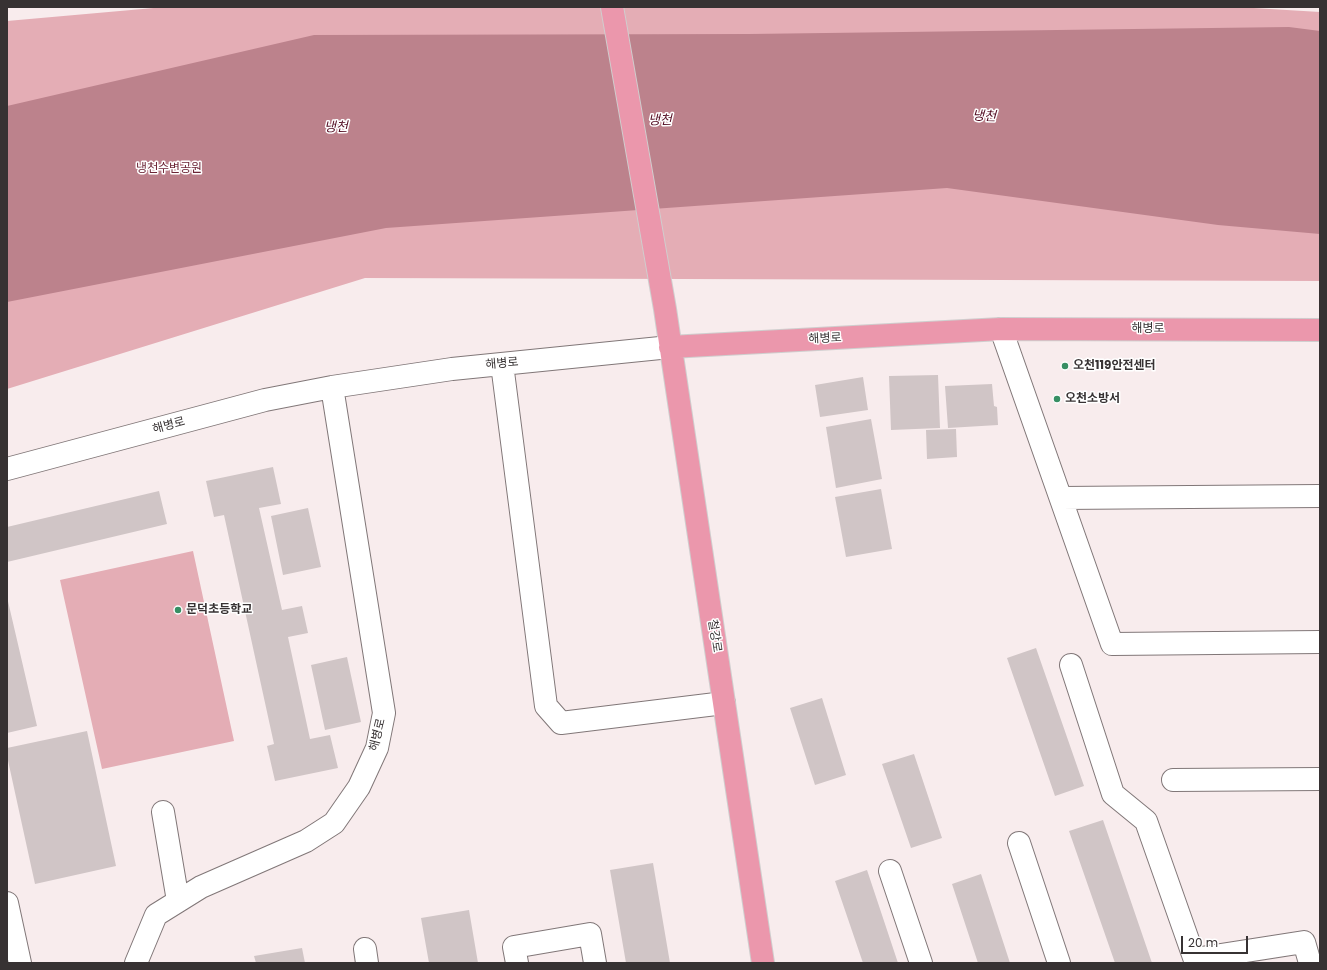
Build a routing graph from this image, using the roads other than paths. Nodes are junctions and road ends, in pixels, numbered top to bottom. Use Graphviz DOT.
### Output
graph roads {
  1 [pos="612,7"];
  2 [pos="1001,329"];
  3 [pos="1320,330"];
  4 [pos="670,347"];
  5 [pos="502,364"];
  6 [pos="332,387"];
  7 [pos="7,469"];
  8 [pos="1320,496"];
  9 [pos="1061,498"];
  10 [pos="1320,642"];
  11 [pos="1071,666"];
  12 [pos="724,703"];
  13 [pos="1320,779"];
  14 [pos="1173,780"];
  15 [pos="163,812"];
  16 [pos="1019,844"];
  17 [pos="890,871"];
  18 [pos="178,901"];
  19 [pos="7,903"];
  20 [pos="1195,961"];
  21 [pos="20,963"];
  22 [pos="136,963"];
  23 [pos="517,963"];
  24 [pos="595,963"];
  25 [pos="762,963"];
  26 [pos="921,963"];
  27 [pos="1059,963"];
  28 [pos="1310,963"];
  1 -- 4 [label="main road, 철강로"];
  2 -- 3 [label="main road, 해병로"];
  2 -- 4 [label="main road, 해병로"];
  2 -- 9 [label="street"];
  4 -- 5 [label="street, 해병로"];
  4 -- 12 [label="main road, 철강로"];
  5 -- 6 [label="street, 해병로"];
  5 -- 12 [label="street"];
  6 -- 7 [label="street, 해병로"];
  6 -- 18 [label="street, 해병로"];
  8 -- 9 [label="street"];
  9 -- 10 [label="street"];
  11 -- 20 [label="street"];
  12 -- 25 [label="main road, 철강로"];
  13 -- 14 [label="street"];
  15 -- 18 [label="street"];
  16 -- 27 [label="street"];
  17 -- 26 [label="street"];
  18 -- 22 [label="street, 해병로"];
  19 -- 21 [label="street"];
  20 -- 28 [label="street"];
  23 -- 24 [label="street"];
}
